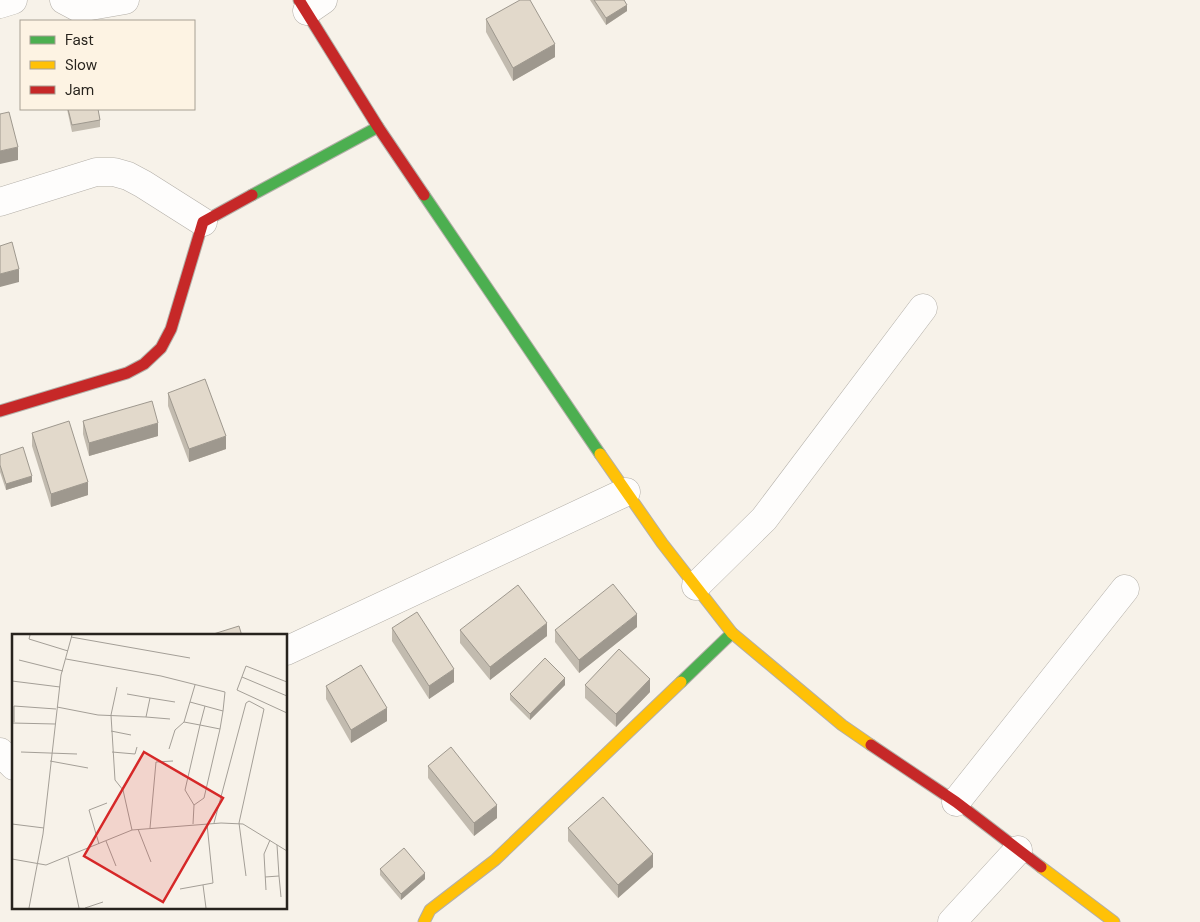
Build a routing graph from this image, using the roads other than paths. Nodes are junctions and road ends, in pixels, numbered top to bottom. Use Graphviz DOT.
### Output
graph roads {
  1 [pos="13,0"];
  2 [pos="64,0"];
  3 [pos="125,0"];
  4 [pos="0,4"];
  5 [pos="310,4"];
  6 [pos="378,127"];
  7 [pos="0,202"];
  8 [pos="203,222"];
  9 [pos="923,308"];
  10 [pos="0,411"];
  11 [pos="626,492"];
  12 [pos="696,586"];
  13 [pos="1125,589"];
  14 [pos="732,633"];
  15 [pos="288,649"];
  16 [pos="0,752"];
  17 [pos="12,764"];
  18 [pos="956,802"];
  19 [pos="1018,850"];
  20 [pos="424,922"];
  21 [pos="952,922"];
  22 [pos="1114,922"];
  1 -- 4 [label="street"];
  2 -- 3 [label="street"];
  5 -- 6 [label="street"];
  6 -- 8 [label="street"];
  6 -- 11 [label="street"];
  7 -- 8 [label="street"];
  8 -- 10 [label="street"];
  9 -- 12 [label="street"];
  11 -- 12 [label="street"];
  11 -- 15 [label="street"];
  12 -- 14 [label="street"];
  13 -- 18 [label="street"];
  14 -- 18 [label="street"];
  14 -- 20 [label="street"];
  16 -- 17 [label="street"];
  18 -- 19 [label="street"];
  19 -- 21 [label="street"];
  19 -- 22 [label="street"];
}
